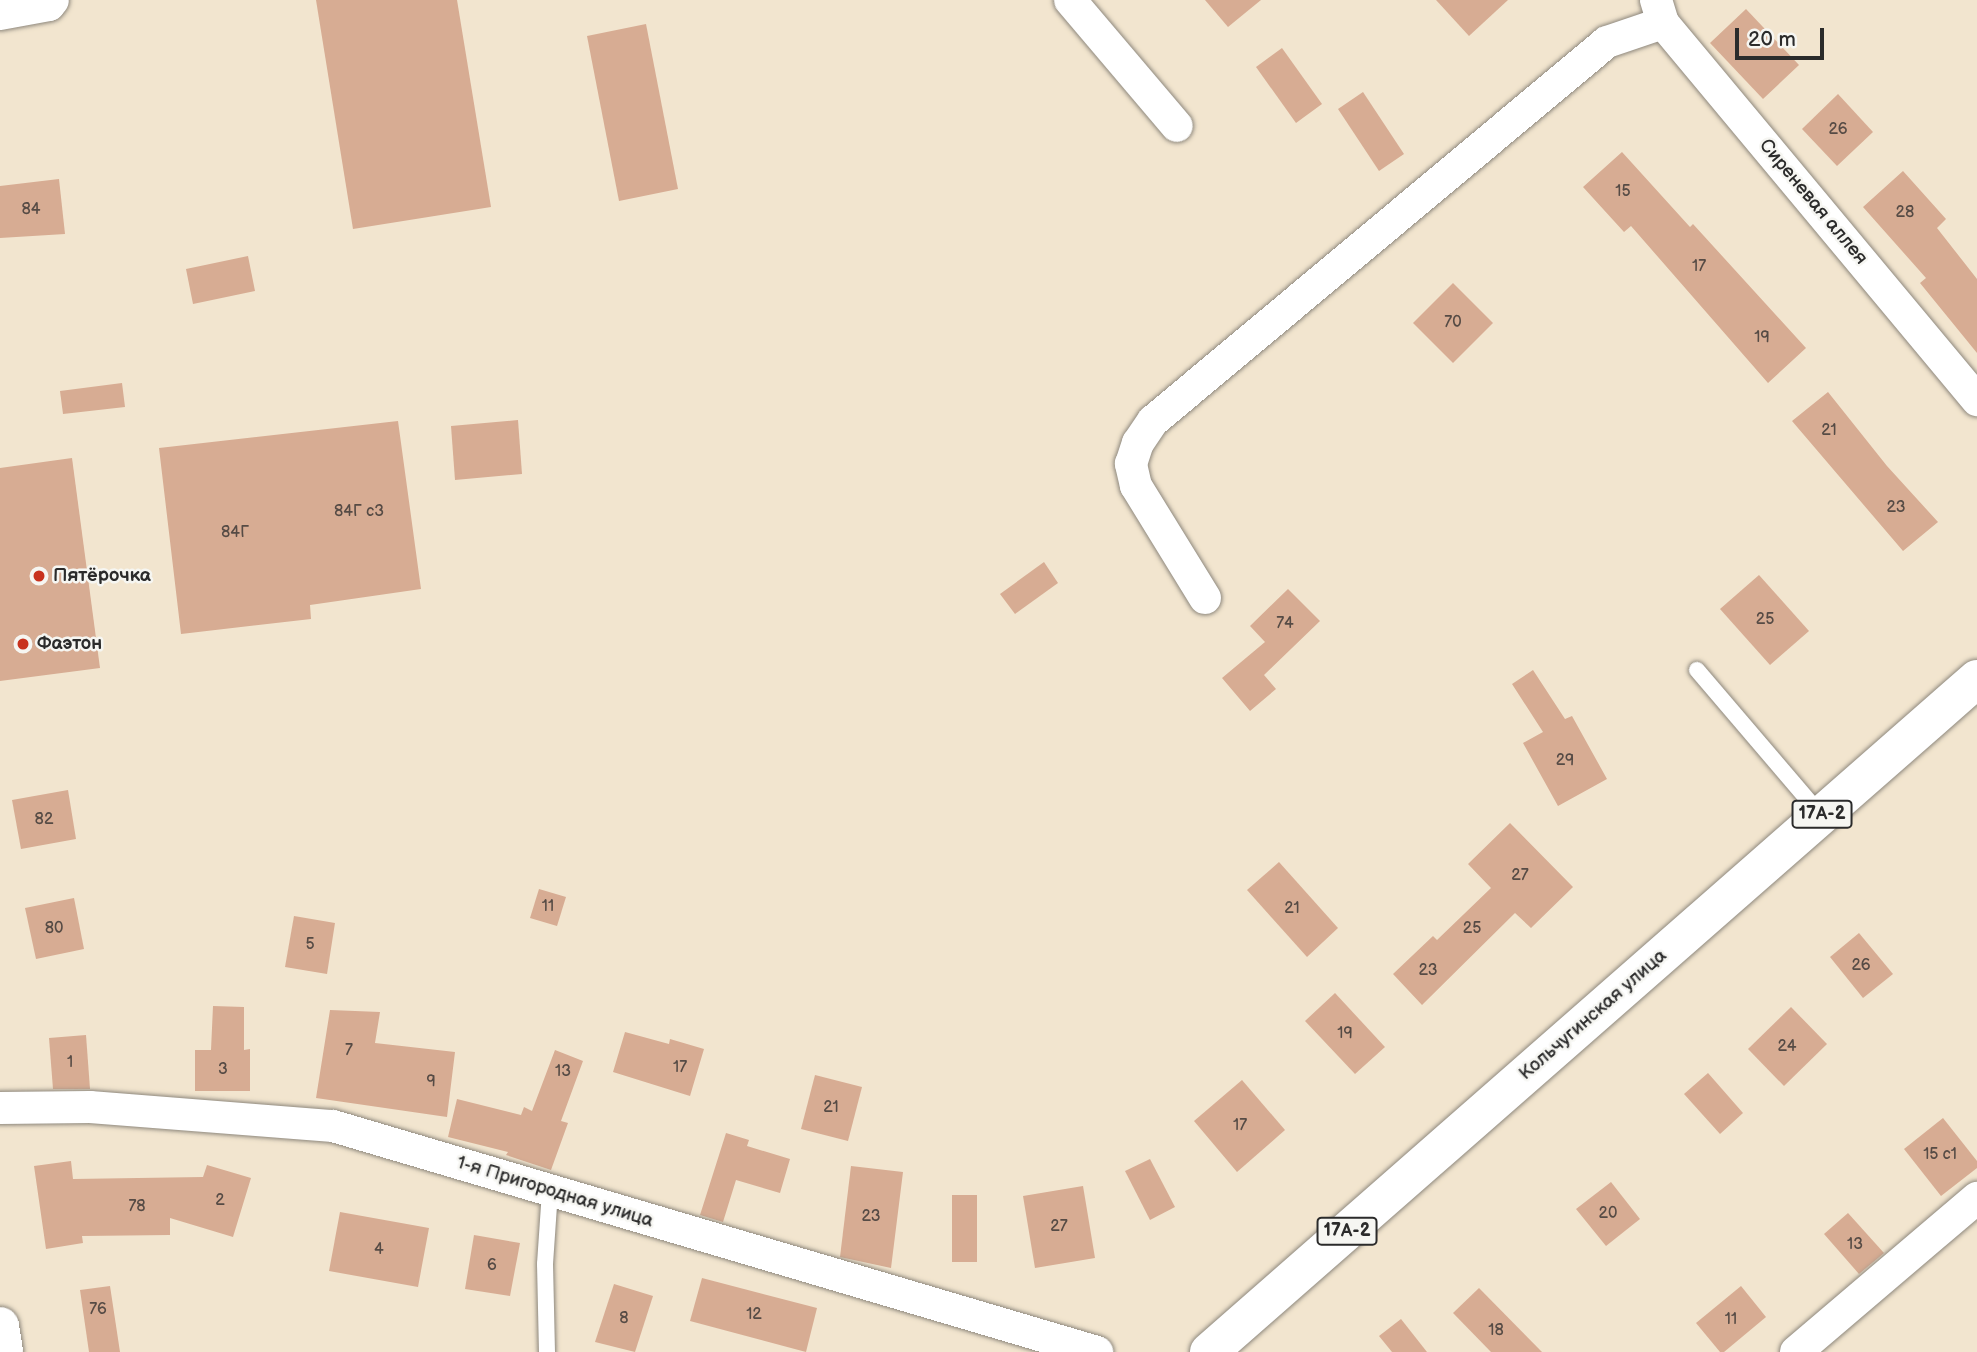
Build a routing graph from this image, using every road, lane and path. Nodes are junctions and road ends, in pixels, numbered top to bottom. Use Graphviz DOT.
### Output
graph roads {
  1 [pos="53,0"];
  2 [pos="1070,0"];
  3 [pos="1660,11"];
  4 [pos="0,14"];
  5 [pos="1177,126"];
  6 [pos="1977,400"];
  7 [pos="1205,598"];
  8 [pos="1697,670"];
  9 [pos="1977,679"];
  10 [pos="1821,815"];
  11 [pos="0,1108"];
  12 [pos="550,1190"];
  13 [pos="1977,1198"];
  14 [pos="0,1326"];
  15 [pos="5,1352"];
  16 [pos="547,1352"];
  17 [pos="1097,1352"];
  18 [pos="1209,1352"];
  19 [pos="1796,1352"];
  1 -- 4 [label="street"];
  2 -- 5 [label="street"];
  3 -- 6 [label="street, Сиреневая аллея"];
  3 -- 7 [label="street"];
  8 -- 10 [label="lane"];
  9 -- 10 [label="main road, Кольчугинская улица / 17А-2"];
  10 -- 18 [label="main road, Кольчугинская улица / 17А-2"];
  11 -- 12 [label="street, 1-я Пригородная улица"];
  12 -- 16 [label="lane"];
  12 -- 17 [label="street, 1-я Пригородная улица"];
  13 -- 19 [label="street"];
  14 -- 15 [label="main road"];
}
